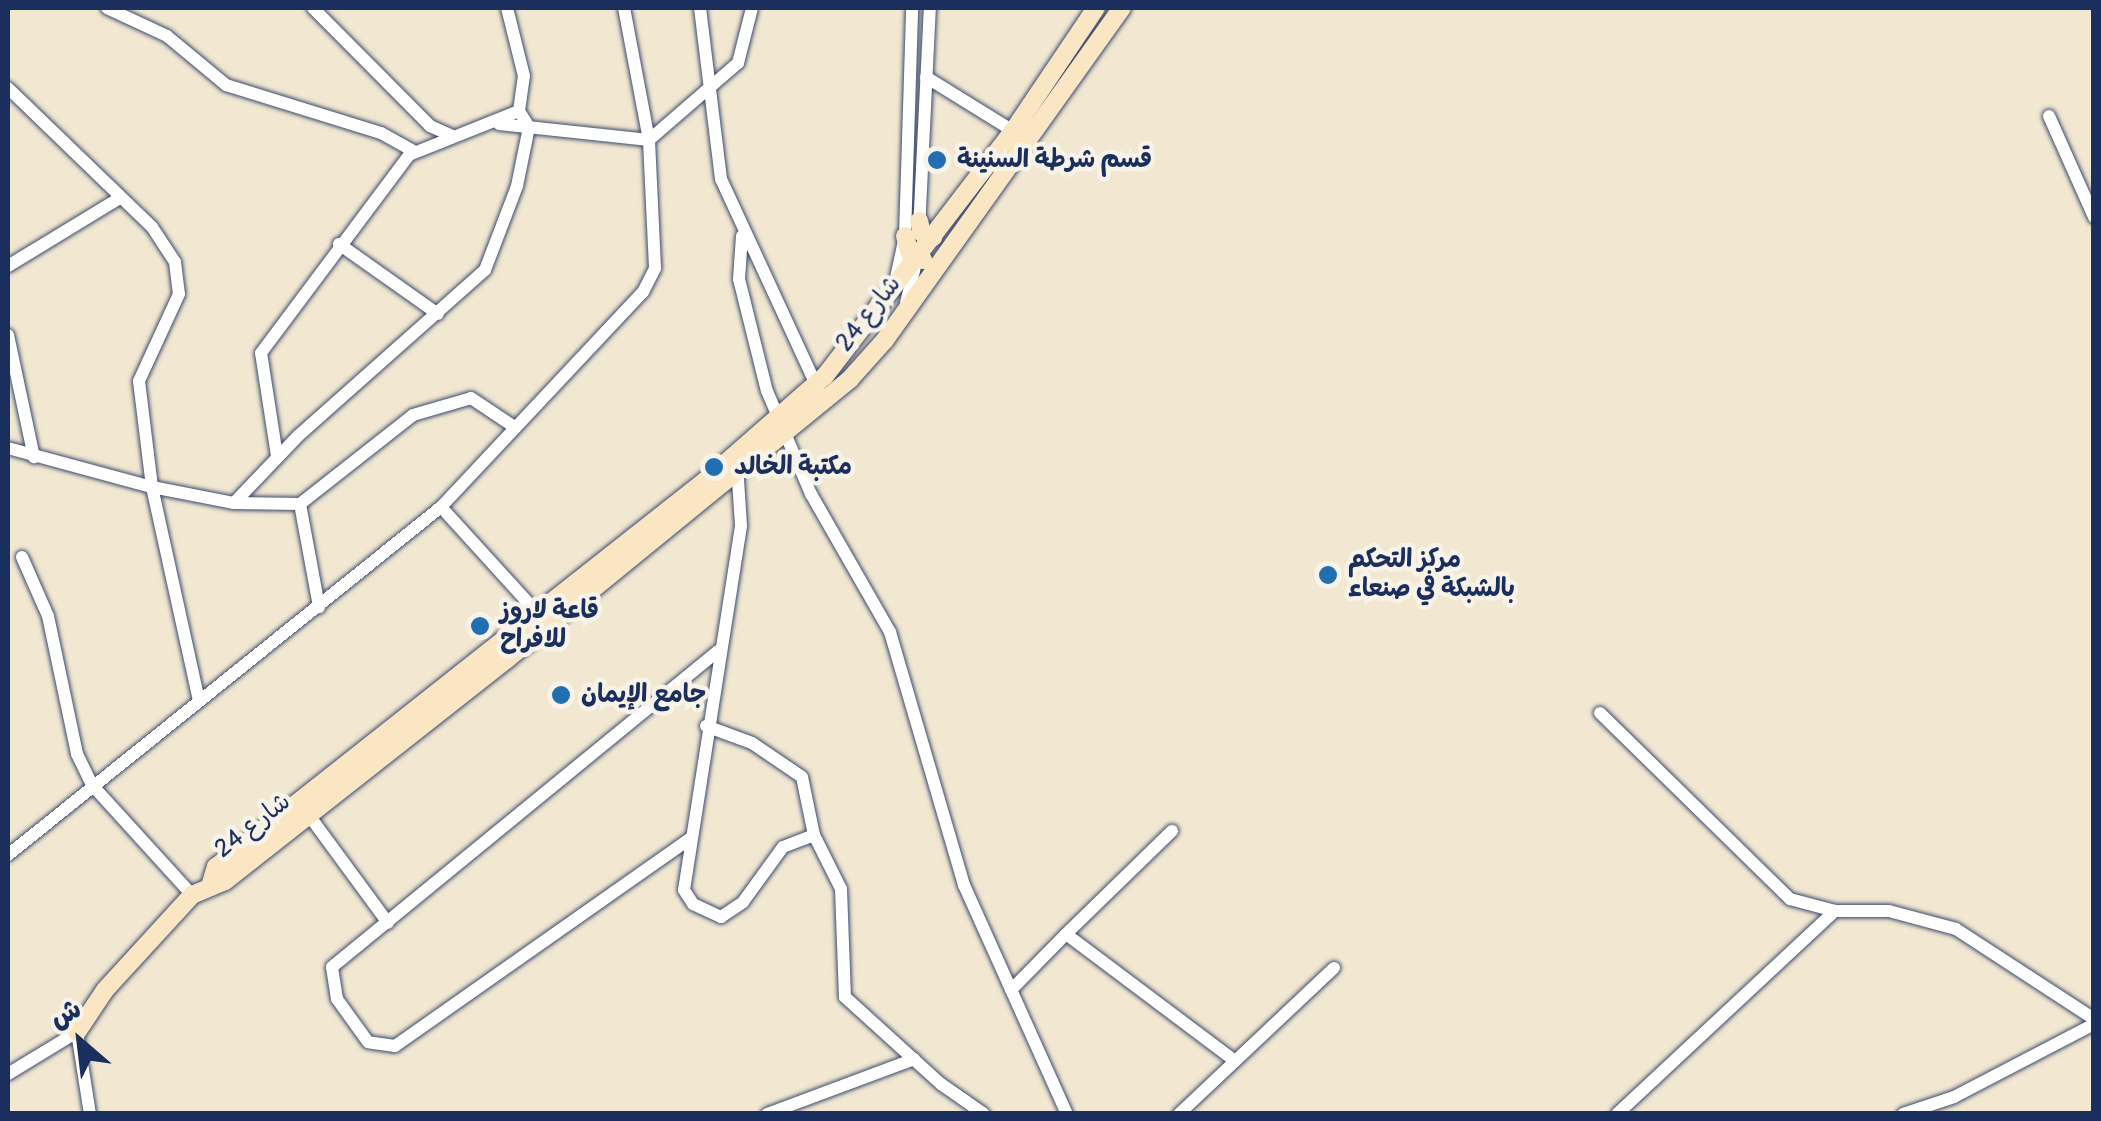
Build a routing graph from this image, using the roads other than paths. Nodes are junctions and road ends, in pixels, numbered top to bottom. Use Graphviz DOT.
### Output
graph roads {
  1 [pos="108,8"];
  2 [pos="314,8"];
  3 [pos="508,8"];
  4 [pos="624,8"];
  5 [pos="700,8"];
  6 [pos="752,8"];
  7 [pos="912,8"];
  8 [pos="930,8"];
  9 [pos="1096,8"];
  10 [pos="1122,8"];
  11 [pos="914,72"];
  12 [pos="930,78"];
  13 [pos="8,88"];
  14 [pos="708,92"];
  15 [pos="520,111"];
  16 [pos="2049,116"];
  17 [pos="499,124"];
  18 [pos="529,127"];
  19 [pos="1013,130"];
  20 [pos="452,136"];
  21 [pos="649,140"];
  22 [pos="415,152"];
  23 [pos="120,198"];
  24 [pos="915,213"];
  25 [pos="2094,217"];
  26 [pos="742,236"];
  27 [pos="904,236"];
  28 [pos="941,243"];
  29 [pos="339,244"];
  30 [pos="916,260"];
  31 [pos="8,266"];
  32 [pos="893,290"];
  33 [pos="438,314"];
  34 [pos="901,316"];
  35 [pos="8,335"];
  36 [pos="816,384"];
  37 [pos="824,402"];
  38 [pos="781,425"];
  39 [pos="513,426"];
  40 [pos="8,448"];
  41 [pos="276,456"];
  42 [pos="34,457"];
  43 [pos="736,464"];
  44 [pos="152,487"];
  45 [pos="234,503"];
  46 [pos="300,504"];
  47 [pos="441,507"];
  48 [pos="22,558"];
  49 [pos="319,606"];
  50 [pos="544,620"];
  51 [pos="718,651"];
  52 [pos="200,701"];
  53 [pos="1600,713"];
  54 [pos="706,726"];
  55 [pos="92,784"];
  56 [pos="308,814"];
  57 [pos="1172,831"];
  58 [pos="814,835"];
  59 [pos="691,838"];
  60 [pos="8,855"];
  61 [pos="211,884"];
  62 [pos="192,895"];
  63 [pos="1835,911"];
  64 [pos="388,923"];
  65 [pos="1066,934"];
  66 [pos="1334,968"];
  67 [pos="1010,990"];
  68 [pos="2094,1022"];
  69 [pos="77,1032"];
  70 [pos="914,1059"];
  71 [pos="1235,1061"];
  72 [pos="8,1074"];
  73 [pos="1954,1097"];
  74 [pos="90,1114"];
  75 [pos="767,1114"];
  76 [pos="984,1114"];
  77 [pos="1067,1114"];
  78 [pos="1180,1114"];
  79 [pos="1617,1114"];
  80 [pos="1904,1114"];
  81 [pos="1960,1114"];
  1 -- 22 [label="street"];
  2 -- 20 [label="street"];
  3 -- 15 [label="street"];
  4 -- 21 [label="street"];
  5 -- 14 [label="street"];
  6 -- 14 [label="street"];
  7 -- 11 [label="street"];
  8 -- 12 [label="street"];
  9 -- 19 [label="street, شارع 24"];
  10 -- 28 [label="street, شارع 24"];
  11 -- 12 [label="street"];
  11 -- 24 [label="street"];
  12 -- 19 [label="street"];
  12 -- 24 [label="street"];
  13 -- 23 [label="street"];
  14 -- 21 [label="street"];
  14 -- 26 [label="street"];
  15 -- 17 [label="street"];
  15 -- 18 [label="street"];
  16 -- 25 [label="street"];
  17 -- 18 [label="street"];
  17 -- 20 [label="street"];
  18 -- 21 [label="street"];
  18 -- 33 [label="street"];
  19 -- 28 [label="street, شارع 24"];
  20 -- 22 [label="street"];
  21 -- 39 [label="street"];
  22 -- 29 [label="street"];
  23 -- 31 [label="street"];
  23 -- 44 [label="street"];
  24 -- 27 [label="street"];
  24 -- 28 [label="street"];
  24 -- 30 [label="street"];
  26 -- 36 [label="street"];
  26 -- 38 [label="street"];
  27 -- 30 [label="street"];
  27 -- 32 [label="street"];
  28 -- 30 [label="street, شارع 24"];
  28 -- 34 [label="street, شارع 24"];
  29 -- 33 [label="street"];
  29 -- 41 [label="street"];
  30 -- 32 [label="street, شارع 24"];
  30 -- 34 [label="street"];
  32 -- 36 [label="street, شارع 24"];
  33 -- 41 [label="street"];
  34 -- 37 [label="street, شارع 24"];
  35 -- 42 [label="street"];
  36 -- 37 [label="street"];
  36 -- 38 [label="street, شارع 24"];
  37 -- 38 [label="street, شارع 24"];
  38 -- 43 [label="street, شارع 24"];
  38 -- 67 [label="street"];
  39 -- 46 [label="street"];
  39 -- 47 [label="street"];
  40 -- 42 [label="street"];
  41 -- 45 [label="street"];
  42 -- 44 [label="street"];
  43 -- 50 [label="street, شارع 24"];
  43 -- 51 [label="street"];
  44 -- 45 [label="street"];
  44 -- 52 [label="street"];
  45 -- 46 [label="street"];
  46 -- 49 [label="street"];
  47 -- 49 [label="street"];
  47 -- 50 [label="street"];
  48 -- 55 [label="street"];
  49 -- 52 [label="street"];
  50 -- 56 [label="street, شارع 24"];
  50 -- 61 [label="street, شارع 24"];
  51 -- 54 [label="street"];
  51 -- 64 [label="street"];
  52 -- 55 [label="street"];
  53 -- 63 [label="street"];
  54 -- 58 [label="street"];
  54 -- 59 [label="street"];
  55 -- 60 [label="street"];
  55 -- 62 [label="street"];
  56 -- 61 [label="street, شارع 24"];
  56 -- 64 [label="street"];
  57 -- 65 [label="street"];
  58 -- 59 [label="street"];
  58 -- 70 [label="street"];
  59 -- 64 [label="street"];
  61 -- 62 [label="street"];
  62 -- 69 [label="street"];
  63 -- 68 [label="street"];
  63 -- 79 [label="street"];
  65 -- 67 [label="street"];
  65 -- 71 [label="street"];
  66 -- 71 [label="street"];
  67 -- 77 [label="street"];
  68 -- 73 [label="street"];
  69 -- 72 [label="street"];
  69 -- 74 [label="street"];
  70 -- 75 [label="street"];
  70 -- 76 [label="street"];
  71 -- 78 [label="street"];
  73 -- 80 [label="street"];
  73 -- 81 [label="street"];
}
